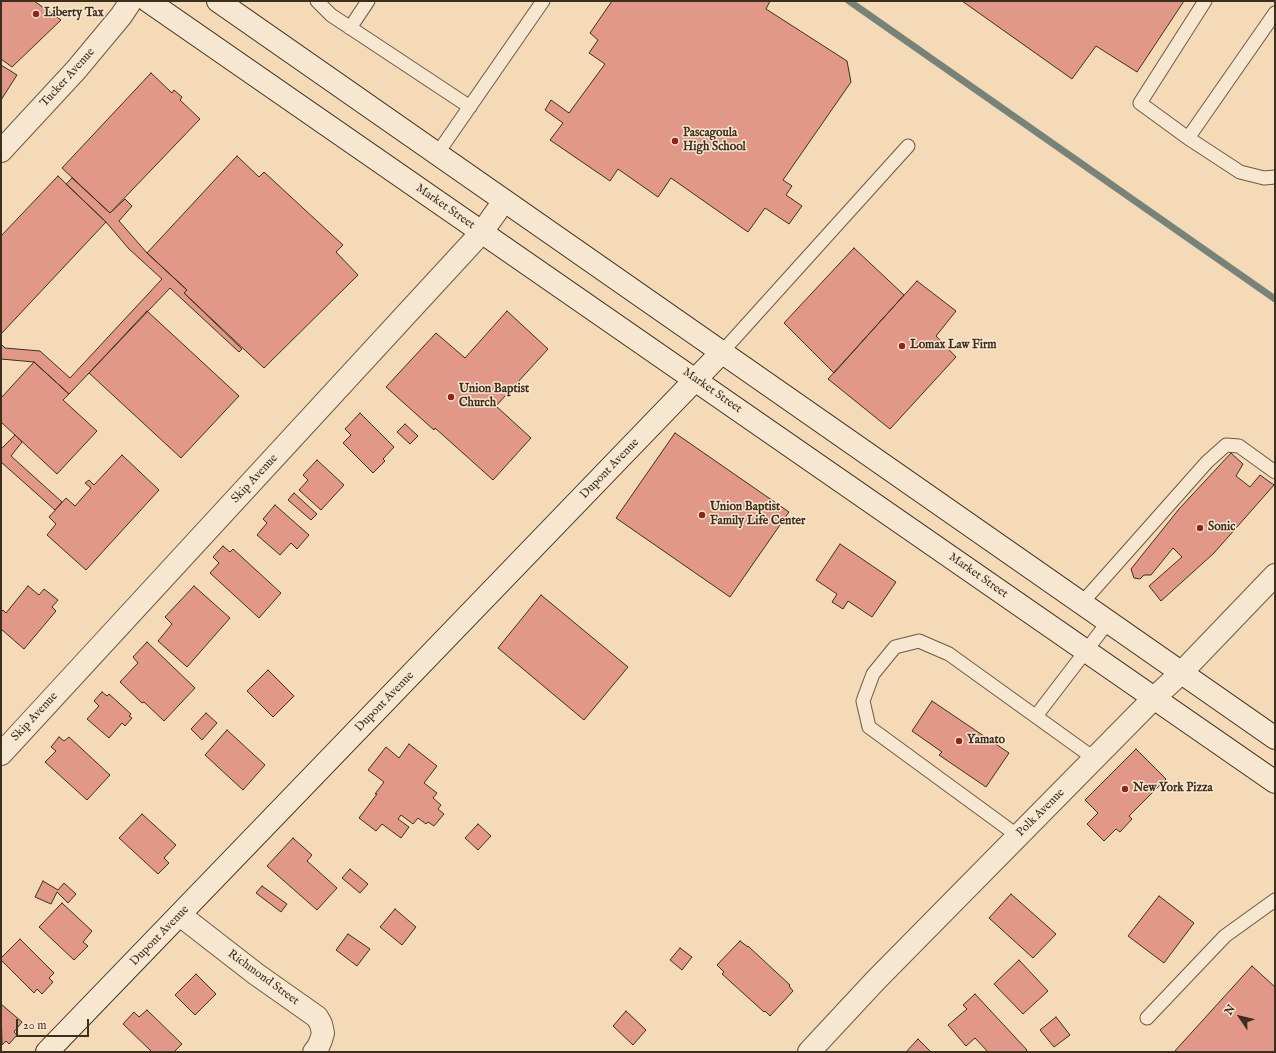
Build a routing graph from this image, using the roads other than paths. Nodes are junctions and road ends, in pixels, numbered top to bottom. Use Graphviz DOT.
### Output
graph roads {
  1 [pos="131,1"];
  2 [pos="148,1"];
  3 [pos="218,1"];
  4 [pos="317,1"];
  5 [pos="368,1"];
  6 [pos="543,1"];
  7 [pos="1204,1"];
  8 [pos="1275,14"];
  9 [pos="350,28"];
  10 [pos="470,107"];
  11 [pos="1188,138"];
  12 [pos="908,146"];
  13 [pos="1,151"];
  14 [pos="437,154"];
  15 [pos="1275,177"];
  16 [pos="504,201"];
  17 [pos="482,232"];
  18 [pos="722,352"];
  19 [pos="695,380"];
  20 [pos="1275,472"];
  21 [pos="1275,575"];
  22 [pos="1082,604"];
  23 [pos="1108,622"];
  24 [pos="1086,651"];
  25 [pos="1181,673"];
  26 [pos="1154,698"];
  27 [pos="1036,716"];
  28 [pos="1275,738"];
  29 [pos="1,754"];
  30 [pos="1095,759"];
  31 [pos="1275,782"];
  32 [pos="1018,836"];
  33 [pos="1275,900"];
  34 [pos="180,915"];
  35 [pos="1147,1018"];
  36 [pos="47,1052"];
  37 [pos="314,1052"];
  38 [pos="809,1052"];
  1 -- 13 [label="street, Tucker Avenue"];
  2 -- 17 [label="street, Market Street"];
  3 -- 14 [label="street"];
  4 -- 9 [label="lane"];
  5 -- 9 [label="lane"];
  6 -- 10 [label="lane"];
  7 -- 11 [label="lane"];
  8 -- 11 [label="lane"];
  9 -- 10 [label="lane"];
  10 -- 14 [label="lane"];
  11 -- 15 [label="lane"];
  12 -- 18 [label="lane"];
  14 -- 16 [label="street"];
  16 -- 17 [label="street, Skip Avenue"];
  16 -- 18 [label="street"];
  17 -- 19 [label="street, Market Street"];
  17 -- 29 [label="street, Skip Avenue"];
  18 -- 19 [label="street, Dupont Avenue"];
  18 -- 22 [label="street"];
  19 -- 24 [label="street, Market Street"];
  19 -- 34 [label="street, Dupont Avenue"];
  20 -- 22 [label="lane"];
  21 -- 25 [label="street, Polk Avenue"];
  22 -- 23 [label="street"];
  23 -- 24 [label="lane"];
  23 -- 25 [label="street"];
  24 -- 26 [label="street, Market Street"];
  24 -- 27 [label="lane"];
  25 -- 26 [label="street, Polk Avenue"];
  25 -- 28 [label="street"];
  26 -- 30 [label="street, Polk Avenue"];
  26 -- 31 [label="street, Market Street"];
  27 -- 30 [label="lane"];
  27 -- 32 [label="lane"];
  30 -- 32 [label="street, Polk Avenue"];
  32 -- 38 [label="street, Polk Avenue"];
  33 -- 35 [label="lane"];
  34 -- 36 [label="street, Dupont Avenue"];
  34 -- 37 [label="street, Richmond Street"];
}
